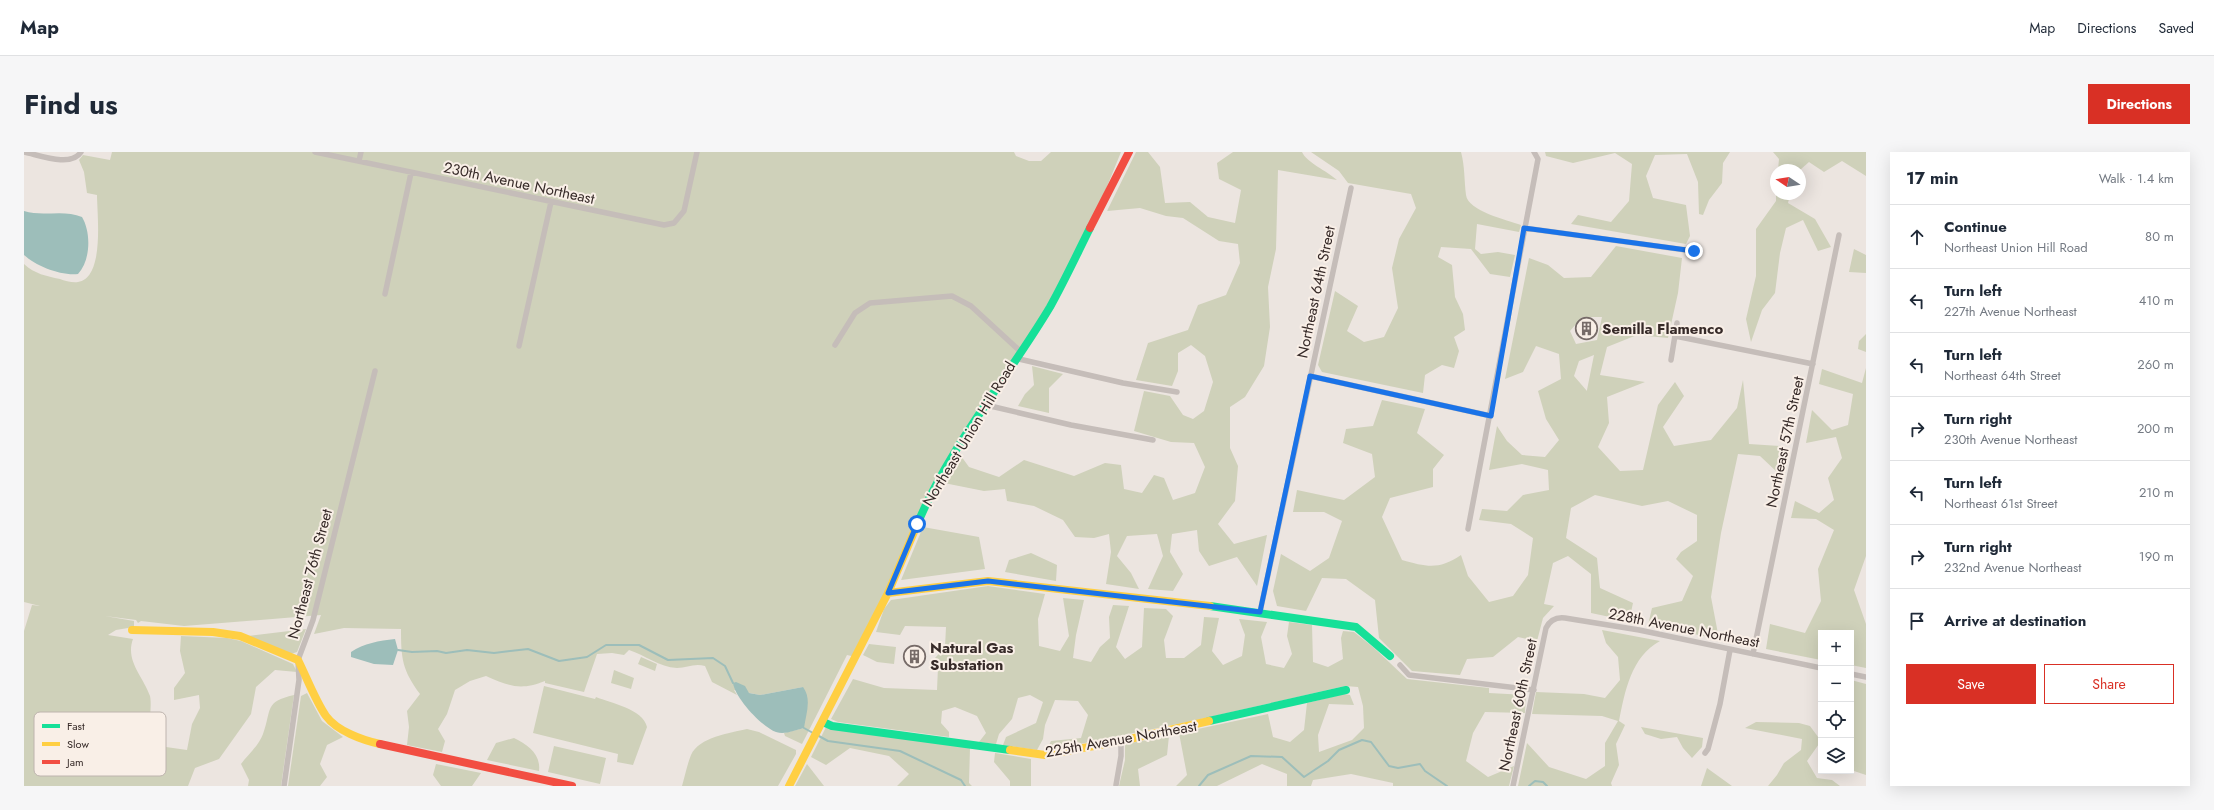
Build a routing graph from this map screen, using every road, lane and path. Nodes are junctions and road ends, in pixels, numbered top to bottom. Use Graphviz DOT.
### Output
graph roads {
  1 [pos="24,152"];
  2 [pos="81,152"];
  3 [pos="315,152"];
  4 [pos="361,152"];
  5 [pos="697,152"];
  6 [pos="1129,152"];
  7 [pos="1534,152"];
  8 [pos="359,161"];
  9 [pos="411,173"];
  10 [pos="1351,188"];
  11 [pos="551,202"];
  12 [pos="1524,228"];
  13 [pos="1839,236"];
  14 [pos="1694,251"];
  15 [pos="385,294"];
  16 [pos="1677,323"];
  17 [pos="1675,336"];
  18 [pos="835,345"];
  19 [pos="518,346"];
  20 [pos="1020,351"];
  21 [pos="1671,360"];
  22 [pos="1813,364"];
  23 [pos="375,371"];
  24 [pos="1310,376"];
  25 [pos="1177,392"];
  26 [pos="986,405"];
  27 [pos="1491,416"];
  28 [pos="1153,440"];
  29 [pos="1468,529"];
  30 [pos="888,593"];
  31 [pos="1260,612"];
  32 [pos="1546,628"];
  33 [pos="132,630"];
  34 [pos="1730,650"];
  35 [pos="1753,654"];
  36 [pos="1390,656"];
  37 [pos="298,660"];
  38 [pos="1400,665"];
  39 [pos="1818,667"];
  40 [pos="1854,675"];
  41 [pos="1866,677"];
  42 [pos="1346,690"];
  43 [pos="1534,690"];
  44 [pos="824,722"];
  45 [pos="1121,742"];
  46 [pos="1705,753"];
  47 [pos="1116,785"];
  48 [pos="284,786"];
  49 [pos="572,786"];
  50 [pos="789,786"];
  51 [pos="1513,786"];
  1 -- 2 [label="street"];
  3 -- 8 [label="street, 230th Avenue Northeast"];
  4 -- 8 [label="street"];
  5 -- 11 [label="street, 230th Avenue Northeast"];
  6 -- 20 [label="street, Northeast Union Hill Road"];
  7 -- 12 [label="street"];
  8 -- 9 [label="street, 230th Avenue Northeast"];
  9 -- 11 [label="street, 230th Avenue Northeast"];
  9 -- 15 [label="street"];
  10 -- 24 [label="street, Northeast 64th Street"];
  11 -- 19 [label="street"];
  12 -- 14 [label="street"];
  12 -- 27 [label="street"];
  13 -- 22 [label="street, Northeast 57th Street"];
  16 -- 17 [label="street"];
  17 -- 21 [label="street"];
  17 -- 22 [label="street"];
  18 -- 20 [label="street"];
  20 -- 25 [label="street"];
  20 -- 26 [label="street, Northeast Union Hill Road"];
  22 -- 35 [label="street, Northeast 57th Street"];
  23 -- 37 [label="street, Northeast 76th Street"];
  24 -- 27 [label="street"];
  24 -- 31 [label="street, Northeast 64th Street"];
  26 -- 28 [label="street"];
  26 -- 30 [label="street, Northeast Union Hill Road"];
  27 -- 29 [label="street"];
  30 -- 31 [label="street"];
  30 -- 44 [label="street, Northeast Union Hill Road"];
  31 -- 36 [label="street"];
  32 -- 34 [label="street, 228th Avenue Northeast"];
  32 -- 43 [label="street, Northeast 60th Street"];
  33 -- 37 [label="street"];
  34 -- 35 [label="street, 228th Avenue Northeast"];
  34 -- 46 [label="street"];
  35 -- 39 [label="street, 228th Avenue Northeast"];
  37 -- 48 [label="street, Northeast 76th Street"];
  37 -- 49 [label="street"];
  38 -- 43 [label="street"];
  40 -- 41 [label="street"];
  42 -- 45 [label="street, 225th Avenue Northeast"];
  43 -- 51 [label="street, Northeast 60th Street"];
  44 -- 45 [label="street, 225th Avenue Northeast"];
  44 -- 50 [label="street, Northeast Union Hill Road"];
  45 -- 47 [label="street"];
}
